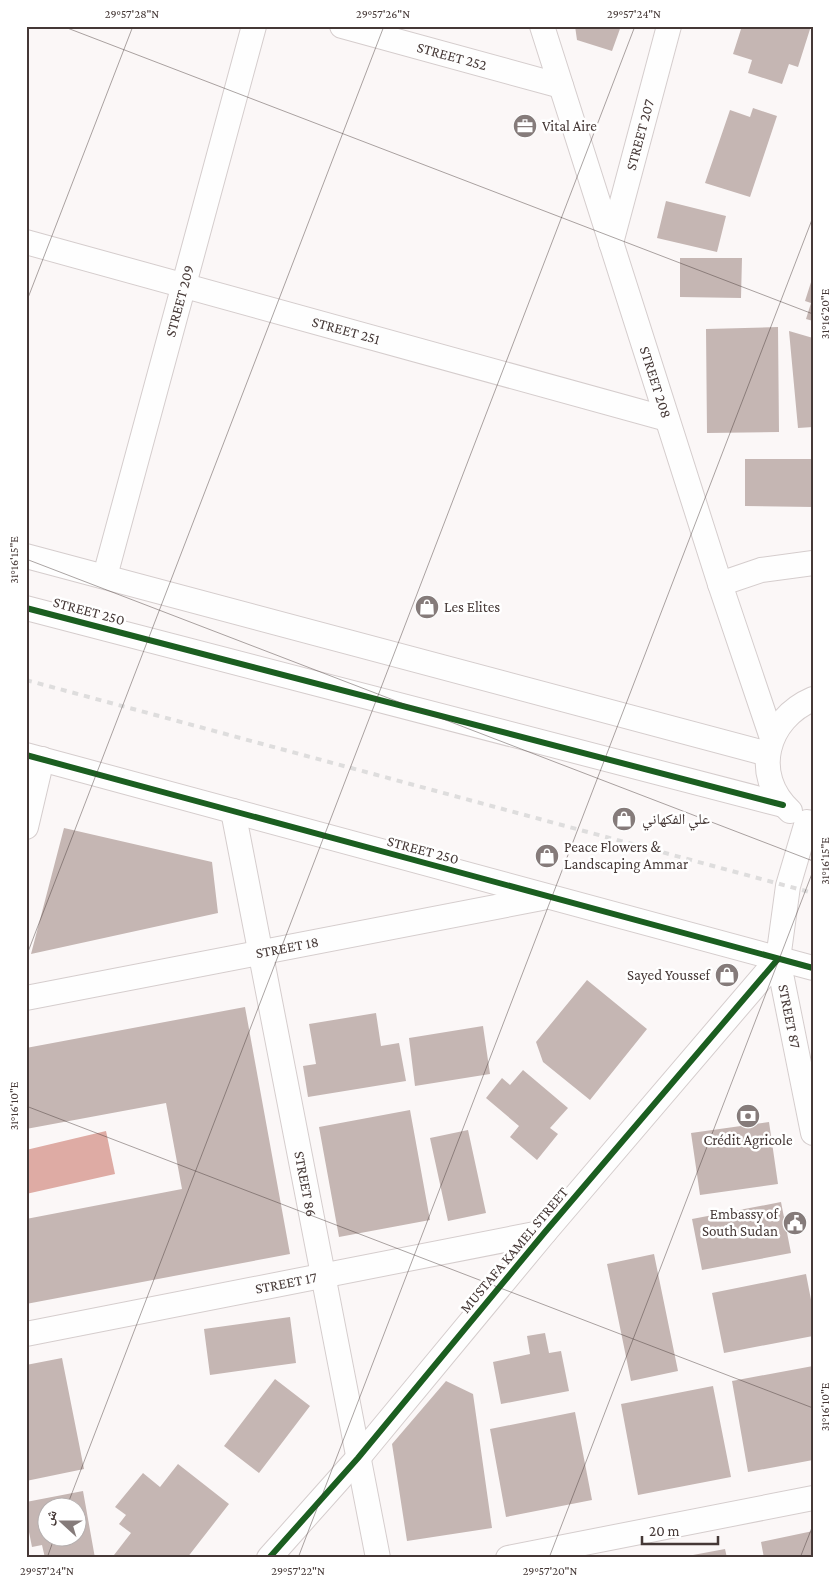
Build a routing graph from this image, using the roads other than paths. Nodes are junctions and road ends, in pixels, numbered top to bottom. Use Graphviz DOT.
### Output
graph roads {
  1 [pos="254,26"];
  2 [pos="342,26"];
  3 [pos="542,26"];
  4 [pos="669,26"];
  5 [pos="561,86"];
  6 [pos="26,242"];
  7 [pos="612,243"];
  8 [pos="184,286"];
  9 [pos="667,419"];
  10 [pos="26,556"];
  11 [pos="813,563"];
  12 [pos="105,576"];
  13 [pos="720,584"];
  14 [pos="26,608"];
  15 [pos="812,698"];
  16 [pos="770,746"];
  17 [pos="34,757"];
  18 [pos="783,805"];
  19 [pos="233,811"];
  20 [pos="810,823"];
  21 [pos="26,827"];
  22 [pos="549,897"];
  23 [pos="260,953"];
  24 [pos="778,959"];
  25 [pos="813,968"];
  26 [pos="26,998"];
  27 [pos="813,1133"];
  28 [pos="545,1232"];
  29 [pos="323,1276"];
  30 [pos="26,1334"];
  31 [pos="358,1458"];
  32 [pos="813,1498"];
  33 [pos="269,1558"];
  34 [pos="378,1558"];
  35 [pos="508,1558"];
  1 -- 8 [label="street, STREET 209"];
  2 -- 5 [label="street, STREET 252"];
  3 -- 5 [label="street, STREET 208"];
  4 -- 7 [label="street, STREET 207"];
  5 -- 7 [label="street, STREET 208"];
  6 -- 8 [label="street, STREET 251"];
  7 -- 9 [label="street, STREET 208"];
  8 -- 9 [label="street, STREET 251"];
  8 -- 12 [label="street, STREET 209"];
  9 -- 13 [label="street, STREET 208"];
  10 -- 12 [label="street"];
  11 -- 13 [label="street"];
  12 -- 16 [label="street"];
  13 -- 16 [label="street, STREET 208"];
  14 -- 18 [label="street, STREET 250"];
  15 -- 16 [label="street"];
  16 -- 18 [label="street, STREET 208"];
  17 -- 19 [label="street, STREET 250"];
  17 -- 21 [label="street"];
  18 -- 20 [label="street"];
  19 -- 22 [label="street, STREET 250"];
  19 -- 23 [label="street, STREET 86"];
  20 -- 24 [label="street"];
  22 -- 23 [label="street, STREET 18"];
  22 -- 24 [label="street, STREET 250"];
  23 -- 26 [label="street, STREET 18"];
  23 -- 29 [label="street, STREET 86"];
  24 -- 25 [label="street, STREET 250"];
  24 -- 27 [label="street, STREET 87"];
  24 -- 28 [label="street, MUSTAFA KAMEL STREET"];
  28 -- 29 [label="street, STREET 17"];
  28 -- 31 [label="street, MUSTAFA KAMEL STREET"];
  29 -- 30 [label="street, STREET 17"];
  29 -- 31 [label="street, STREET 86"];
  31 -- 33 [label="street, MUSTAFA KAMEL STREET"];
  31 -- 34 [label="street, STREET 86"];
  32 -- 35 [label="street"];
}
